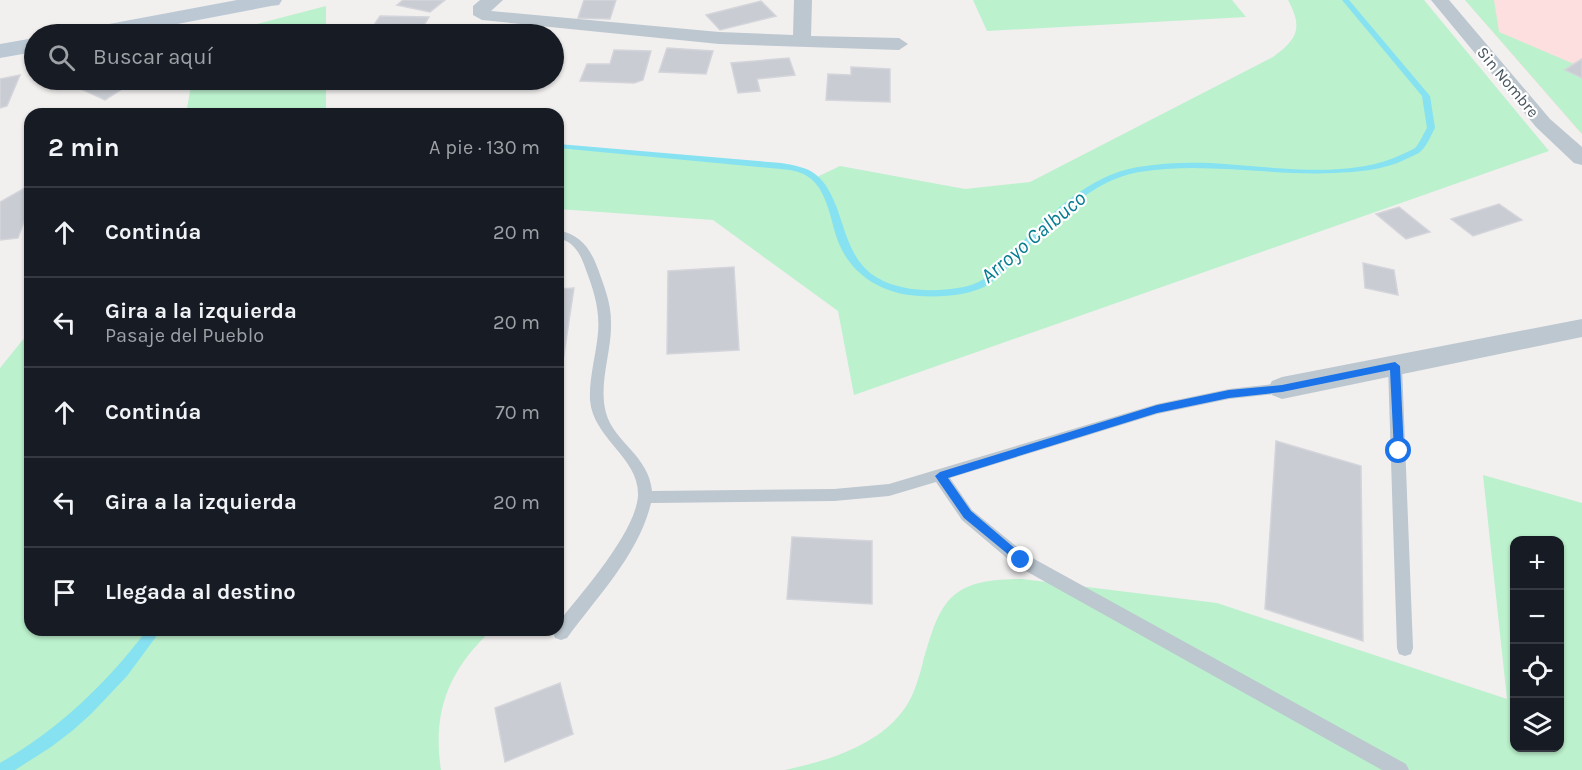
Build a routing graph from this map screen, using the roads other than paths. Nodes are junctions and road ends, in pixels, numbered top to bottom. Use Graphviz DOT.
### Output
graph roads {
  1 [pos="271,0"];
  2 [pos="494,0"];
  3 [pos="803,0"];
  4 [pos="1440,0"];
  5 [pos="145,24"];
  6 [pos="802,41"];
  7 [pos="899,44"];
  8 [pos="24,47"];
  9 [pos="0,51"];
  10 [pos="1582,158"];
  11 [pos="564,235"];
  12 [pos="1582,328"];
  13 [pos="1395,366"];
  14 [pos="1282,388"];
  15 [pos="940,476"];
  16 [pos="645,496"];
  17 [pos="564,628"];
  18 [pos="1405,648"];
  19 [pos="1400,770"];
  1 -- 5 [label="main road"];
  2 -- 6 [label="street"];
  3 -- 6 [label="street"];
  4 -- 10 [label="street, Sin Nombre"];
  6 -- 7 [label="street"];
  8 -- 9 [label="main road"];
  11 -- 16 [label="lane"];
  12 -- 13 [label="street"];
  13 -- 14 [label="street"];
  13 -- 18 [label="lane"];
  14 -- 15 [label="lane"];
  15 -- 16 [label="lane"];
  15 -- 19 [label="lane"];
  16 -- 17 [label="lane"];
}
